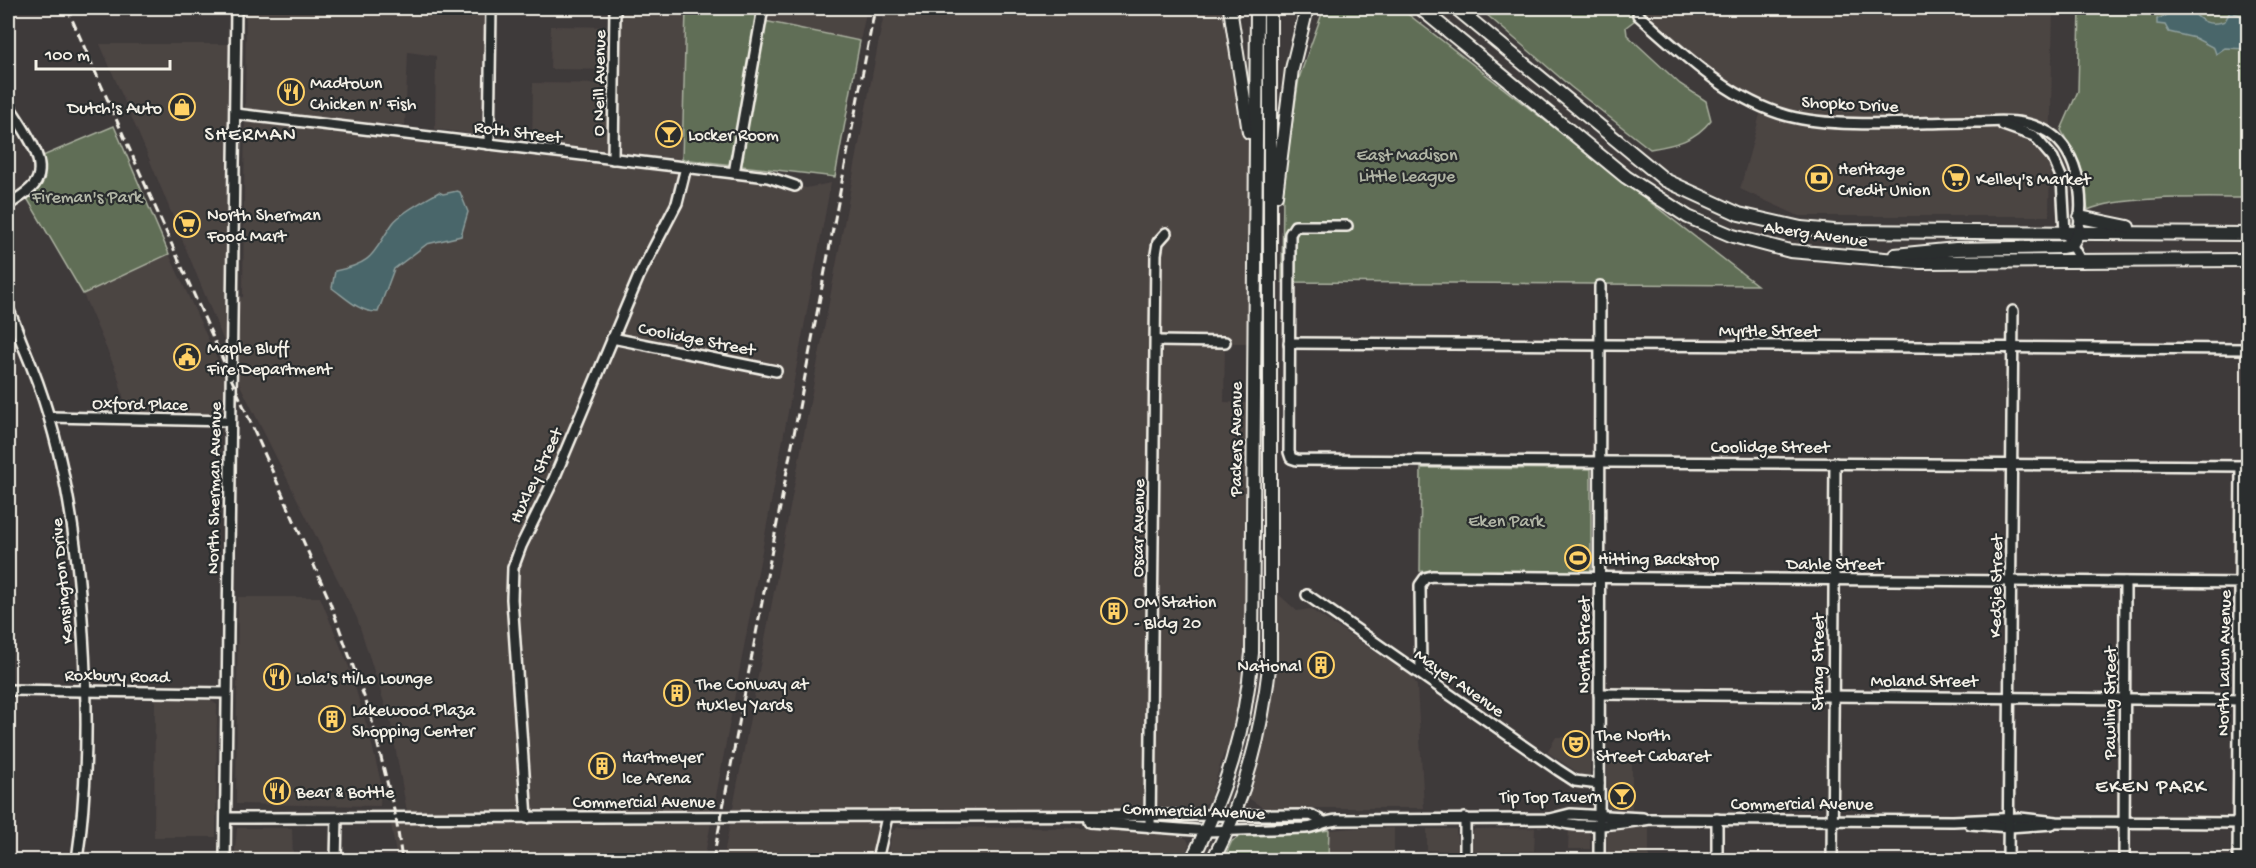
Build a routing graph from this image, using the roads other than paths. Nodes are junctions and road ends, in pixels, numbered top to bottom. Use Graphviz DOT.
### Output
graph roads {
  1 [pos="236,8"];
  2 [pos="491,8"];
  3 [pos="615,8"];
  4 [pos="763,8"];
  5 [pos="1230,8"];
  6 [pos="1257,8"];
  7 [pos="1270,8"];
  8 [pos="1309,8"];
  9 [pos="1420,8"];
  10 [pos="1456,8"];
  11 [pos="1638,15"];
  12 [pos="8,104"];
  13 [pos="236,114"];
  14 [pos="1986,122"];
  15 [pos="489,144"];
  16 [pos="614,159"];
  17 [pos="686,167"];
  18 [pos="1253,172"];
  19 [pos="734,173"];
  20 [pos="795,186"];
  21 [pos="8,205"];
  22 [pos="2080,217"];
  23 [pos="1347,226"];
  24 [pos="1271,232"];
  25 [pos="1166,233"];
  26 [pos="2078,233"];
  27 [pos="2158,234"];
  28 [pos="2248,234"];
  29 [pos="2068,239"];
  30 [pos="1870,259"];
  31 [pos="2248,260"];
  32 [pos="2081,262"];
  33 [pos="1600,286"];
  34 [pos="8,309"];
  35 [pos="2013,311"];
  36 [pos="612,338"];
  37 [pos="1156,341"];
  38 [pos="1225,342"];
  39 [pos="1289,343"];
  40 [pos="1600,345"];
  41 [pos="2013,348"];
  42 [pos="2248,350"];
  43 [pos="776,371"];
  44 [pos="50,417"];
  45 [pos="230,421"];
  46 [pos="1599,461"];
  47 [pos="1835,463"];
  48 [pos="2013,464"];
  49 [pos="2245,466"];
  50 [pos="1599,579"];
  51 [pos="1834,580"];
  52 [pos="2012,581"];
  53 [pos="2125,582"];
  54 [pos="2245,583"];
  55 [pos="1307,595"];
  56 [pos="1421,673"];
  57 [pos="8,690"];
  58 [pos="86,692"];
  59 [pos="226,693"];
  60 [pos="1599,694"];
  61 [pos="1833,696"];
  62 [pos="2010,698"];
  63 [pos="2126,699"];
  64 [pos="2244,700"];
  65 [pos="1599,784"];
  66 [pos="1150,815"];
  67 [pos="1214,816"];
  68 [pos="1234,816"];
  69 [pos="887,817"];
  70 [pos="1063,817"];
  71 [pos="226,818"];
  72 [pos="337,818"];
  73 [pos="527,818"];
  74 [pos="1465,818"];
  75 [pos="1599,819"];
  76 [pos="1717,819"];
  77 [pos="1832,820"];
  78 [pos="1322,821"];
  79 [pos="2124,822"];
  80 [pos="2009,823"];
  81 [pos="2243,823"];
  82 [pos="1150,827"];
  83 [pos="1207,831"];
  84 [pos="1227,831"];
  85 [pos="77,861"];
  86 [pos="225,861"];
  87 [pos="336,861"];
  88 [pos="877,861"];
  89 [pos="1192,861"];
  90 [pos="1213,861"];
  91 [pos="1465,861"];
  92 [pos="1599,861"];
  93 [pos="1718,861"];
  94 [pos="1832,861"];
  95 [pos="2008,861"];
  96 [pos="2124,861"];
  97 [pos="2238,861"];
  1 -- 13 [label="street, North Sherman Avenue"];
  2 -- 15 [label="street"];
  3 -- 16 [label="street, O Neill Avenue"];
  4 -- 19 [label="street"];
  5 -- 18 [label="main road"];
  6 -- 18 [label="main road, Packers Avenue"];
  7 -- 24 [label="main road, Packers Avenue"];
  8 -- 24 [label="main road"];
  9 -- 30 [label="main road, Aberg Avenue"];
  10 -- 29 [label="main road, Aberg Avenue"];
  11 -- 14 [label="street, Shopko Drive"];
  12 -- 21 [label="street"];
  13 -- 15 [label="street, Roth Street"];
  13 -- 45 [label="street, North Sherman Avenue"];
  14 -- 22 [label="street, Shopko Drive"];
  14 -- 29 [label="street, Shopko Drive"];
  15 -- 16 [label="street, Roth Street"];
  16 -- 17 [label="street, Roth Street"];
  17 -- 19 [label="street, Roth Street"];
  17 -- 36 [label="street, Huxley Street"];
  18 -- 67 [label="main road, Packers Avenue"];
  19 -- 20 [label="street, Roth Street"];
  22 -- 26 [label="street, Shopko Drive"];
  22 -- 27 [label="main road"];
  23 -- 39 [label="street"];
  24 -- 68 [label="main road, Packers Avenue"];
  25 -- 37 [label="street, Oscar Avenue"];
  26 -- 27 [label="main road, Aberg Avenue"];
  26 -- 29 [label="main road, Aberg Avenue"];
  27 -- 28 [label="main road, Aberg Avenue"];
  29 -- 30 [label="main road"];
  29 -- 32 [label="street, Shopko Drive"];
  30 -- 32 [label="main road, Aberg Avenue"];
  31 -- 32 [label="main road, Aberg Avenue"];
  33 -- 40 [label="street, North Street"];
  34 -- 44 [label="street, Kensington Drive"];
  35 -- 41 [label="street, Kedzie Street"];
  36 -- 43 [label="street, Coolidge Street"];
  36 -- 73 [label="street, Huxley Street"];
  37 -- 38 [label="street"];
  37 -- 66 [label="street, Oscar Avenue"];
  39 -- 40 [label="street, Myrtle Street"];
  39 -- 46 [label="street, Coolidge Street"];
  40 -- 41 [label="street, Myrtle Street"];
  40 -- 46 [label="street, North Street"];
  41 -- 42 [label="street, Myrtle Street"];
  41 -- 48 [label="street, Kedzie Street"];
  44 -- 45 [label="street, Oxford Place"];
  44 -- 58 [label="street, Kensington Drive"];
  45 -- 59 [label="street, North Sherman Avenue"];
  46 -- 47 [label="street, Coolidge Street"];
  46 -- 50 [label="street, North Street"];
  47 -- 48 [label="street, Coolidge Street"];
  47 -- 51 [label="street, Stang Street"];
  48 -- 49 [label="street, Coolidge Street"];
  48 -- 52 [label="street, Kedzie Street"];
  49 -- 54 [label="street, North Lawn Avenue"];
  50 -- 51 [label="street, Dahle Street"];
  50 -- 56 [label="street, Dahle Street"];
  50 -- 60 [label="street, North Street"];
  51 -- 52 [label="street, Dahle Street"];
  51 -- 61 [label="street, Stang Street"];
  52 -- 53 [label="street, Dahle Street"];
  52 -- 62 [label="street, Kedzie Street"];
  53 -- 54 [label="street, Dahle Street"];
  53 -- 63 [label="street, Pawling Street"];
  54 -- 64 [label="street, North Lawn Avenue"];
  55 -- 56 [label="street, Mayer Avenue"];
  56 -- 65 [label="street, Mayer Avenue"];
  57 -- 58 [label="street, Roxbury Road"];
  58 -- 59 [label="street, Roxbury Road"];
  58 -- 85 [label="street, Kensington Drive"];
  59 -- 71 [label="street, North Sherman Avenue"];
  60 -- 61 [label="street, Moland Street"];
  60 -- 65 [label="street, North Street"];
  61 -- 62 [label="street, Moland Street"];
  61 -- 77 [label="street, Stang Street"];
  62 -- 63 [label="street, Moland Street"];
  62 -- 80 [label="street, Kedzie Street"];
  63 -- 64 [label="street, Moland Street"];
  63 -- 79 [label="street, Pawling Street"];
  64 -- 81 [label="street, North Lawn Avenue"];
  65 -- 75 [label="street, North Street"];
  66 -- 67 [label="street, Commercial Avenue"];
  66 -- 70 [label="street, Commercial Avenue"];
  66 -- 82 [label="street, Oscar Avenue"];
  67 -- 68 [label="street, Commercial Avenue"];
  67 -- 83 [label="main road, Packers Avenue"];
  68 -- 78 [label="street, Commercial Avenue"];
  68 -- 84 [label="main road, Packers Avenue"];
  69 -- 70 [label="street, Commercial Avenue"];
  69 -- 73 [label="street, Commercial Avenue"];
  69 -- 88 [label="street"];
  70 -- 82 [label="street, Commercial Avenue"];
  71 -- 72 [label="street, Commercial Avenue"];
  71 -- 86 [label="street, North Sherman Avenue"];
  72 -- 73 [label="street, Commercial Avenue"];
  72 -- 87 [label="street"];
  74 -- 75 [label="street, Commercial Avenue"];
  74 -- 78 [label="street, Commercial Avenue"];
  74 -- 91 [label="street"];
  75 -- 76 [label="street, Commercial Avenue"];
  75 -- 92 [label="street, North Street"];
  76 -- 77 [label="street, Commercial Avenue"];
  76 -- 93 [label="street"];
  77 -- 80 [label="street, Commercial Avenue"];
  77 -- 94 [label="street, Stang Street"];
  78 -- 84 [label="street, Commercial Avenue"];
  79 -- 80 [label="street, Commercial Avenue"];
  79 -- 81 [label="street, Commercial Avenue"];
  79 -- 96 [label="street, Pawling Street"];
  80 -- 95 [label="street, Kedzie Street"];
  81 -- 97 [label="street, North Lawn Avenue"];
  82 -- 83 [label="street, Commercial Avenue"];
  83 -- 84 [label="street, Commercial Avenue"];
  83 -- 89 [label="main road, Packers Avenue"];
  84 -- 90 [label="main road, Packers Avenue"];
}
